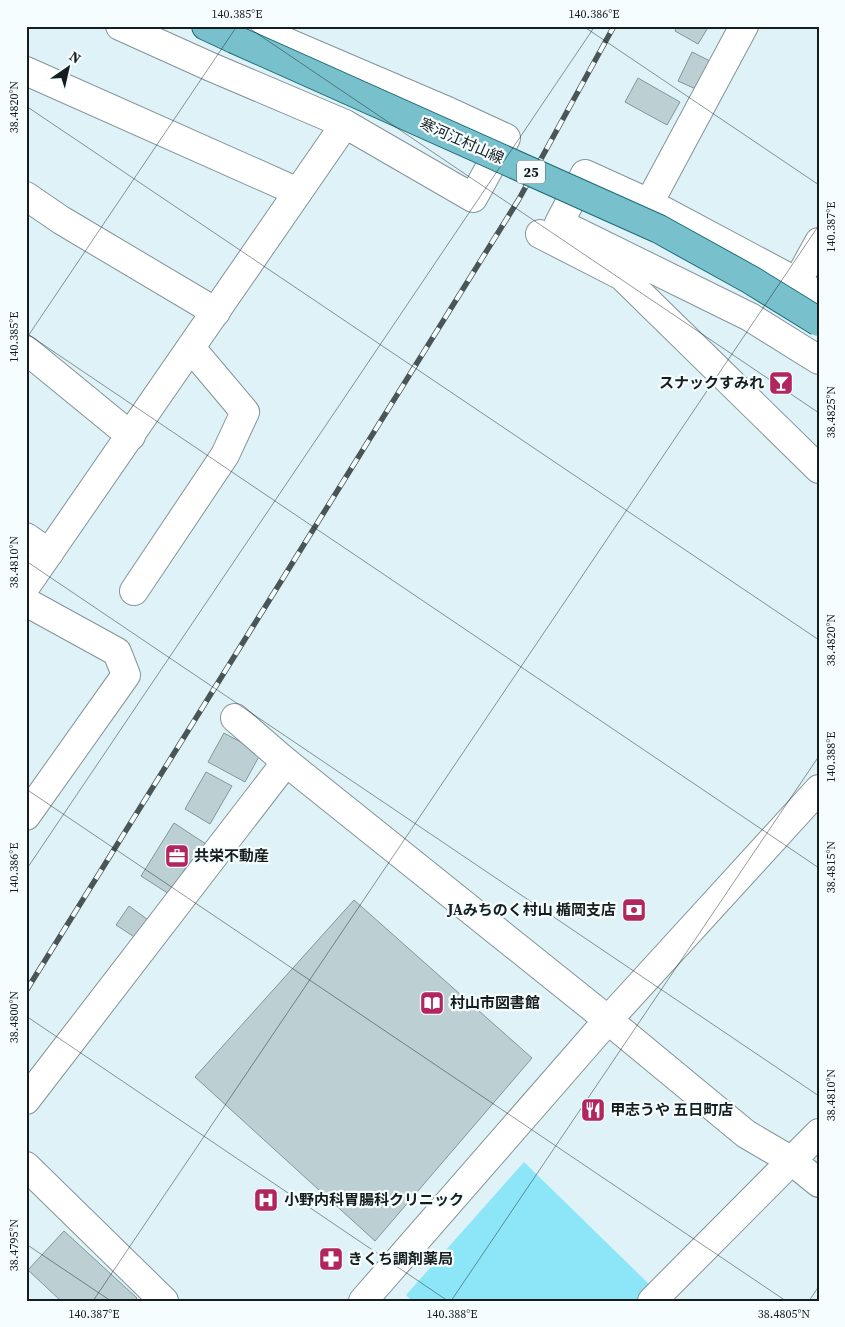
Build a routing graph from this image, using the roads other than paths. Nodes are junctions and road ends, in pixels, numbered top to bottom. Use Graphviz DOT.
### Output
graph roads {
  1 [pos="120,26"];
  2 [pos="206,26"];
  3 [pos="744,26"];
  4 [pos="241,33"];
  5 [pos="26,71"];
  6 [pos="345,124"];
  7 [pos="298,192"];
  8 [pos="26,196"];
  9 [pos="649,203"];
  10 [pos="540,234"];
  11 [pos="819,242"];
  12 [pos="623,265"];
  13 [pos="808,289"];
  14 [pos="216,312"];
  15 [pos="819,322"];
  16 [pos="192,348"];
  17 [pos="26,350"];
  18 [pos="819,360"];
  19 [pos="130,436"];
  20 [pos="819,469"];
  21 [pos="26,537"];
  22 [pos="49,554"];
  23 [pos="26,586"];
  24 [pos="134,591"];
  25 [pos="26,602"];
  26 [pos="235,718"];
  27 [pos="286,762"];
  28 [pos="819,789"];
  29 [pos="26,816"];
  30 [pos="608,1020"];
  31 [pos="26,1100"];
  32 [pos="819,1133"];
  33 [pos="792,1161"];
  34 [pos="26,1166"];
  35 [pos="819,1183"];
  36 [pos="161,1300"];
  37 [pos="363,1301"];
  38 [pos="652,1301"];
  1 -- 6 [label="street"];
  2 -- 4 [label="main road, 寒河江村山線 / 25"];
  3 -- 9 [label="street"];
  4 -- 6 [label="street"];
  4 -- 15 [label="main road, 寒河江村山線 / 25, bridge"];
  5 -- 7 [label="street"];
  6 -- 7 [label="street"];
  7 -- 14 [label="street"];
  8 -- 14 [label="street"];
  9 -- 12 [label="street"];
  9 -- 13 [label="street"];
  10 -- 12 [label="street"];
  11 -- 13 [label="street"];
  12 -- 18 [label="street"];
  12 -- 20 [label="street"];
  14 -- 16 [label="street"];
  16 -- 19 [label="street"];
  16 -- 24 [label="street"];
  17 -- 19 [label="street"];
  19 -- 22 [label="street"];
  21 -- 22 [label="street"];
  22 -- 23 [label="street"];
  25 -- 29 [label="street"];
  26 -- 27 [label="street"];
  27 -- 30 [label="street"];
  27 -- 31 [label="street"];
  28 -- 30 [label="street"];
  30 -- 33 [label="street"];
  30 -- 37 [label="street"];
  32 -- 33 [label="street"];
  33 -- 35 [label="street"];
  33 -- 38 [label="street"];
  34 -- 36 [label="street"];
}
